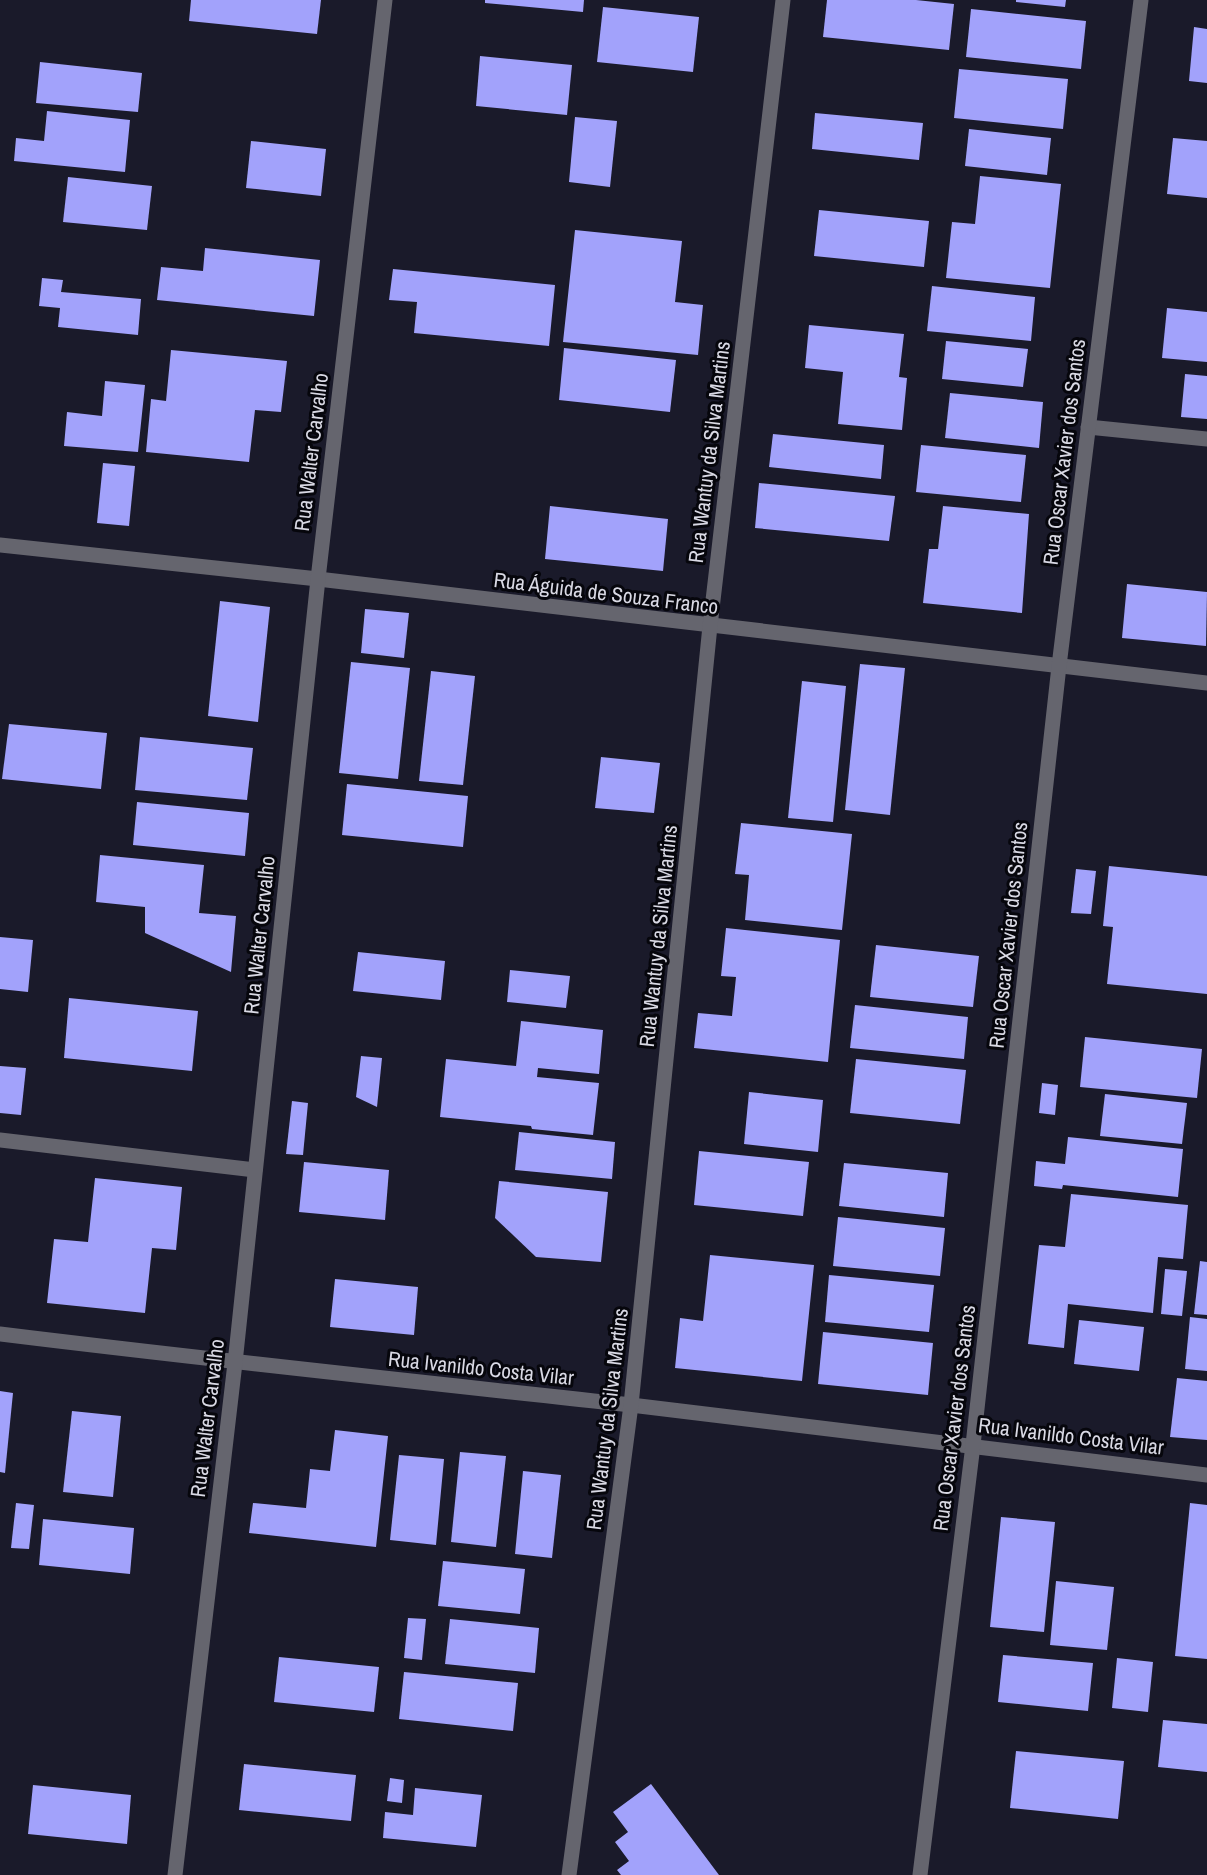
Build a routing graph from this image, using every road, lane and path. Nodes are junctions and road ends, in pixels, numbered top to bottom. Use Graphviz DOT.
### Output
graph roads {
  1 [pos="385,0"];
  2 [pos="783,0"];
  3 [pos="1141,0"];
  4 [pos="1088,427"];
  5 [pos="1207,439"];
  6 [pos="0,544"];
  7 [pos="318,579"];
  8 [pos="710,626"];
  9 [pos="1059,666"];
  10 [pos="1207,683"];
  11 [pos="0,1140"];
  12 [pos="255,1170"];
  13 [pos="0,1335"];
  14 [pos="235,1364"];
  15 [pos="631,1405"];
  16 [pos="973,1445"];
  17 [pos="1207,1475"];
  18 [pos="175,1875"];
  19 [pos="569,1875"];
  20 [pos="920,1875"];
  1 -- 7 [label="street, Rua Walter Carvalho"];
  2 -- 8 [label="street, Rua Wantuy da Silva Martins"];
  3 -- 4 [label="street, Rua Oscar Xavier dos Santos"];
  4 -- 5 [label="street"];
  4 -- 9 [label="street, Rua Oscar Xavier dos Santos"];
  6 -- 7 [label="street, Rua Águida de Souza Franco"];
  7 -- 8 [label="street, Rua Águida de Souza Franco"];
  7 -- 12 [label="street, Rua Walter Carvalho"];
  8 -- 9 [label="street, Rua Águida de Souza Franco"];
  8 -- 15 [label="street, Rua Wantuy da Silva Martins"];
  9 -- 10 [label="street, Rua Águida de Souza Franco"];
  9 -- 16 [label="street, Rua Oscar Xavier dos Santos"];
  11 -- 12 [label="street"];
  12 -- 14 [label="street, Rua Walter Carvalho"];
  13 -- 14 [label="street, Rua Ivanildo Costa Vilar"];
  14 -- 15 [label="street, Rua Ivanildo Costa Vilar"];
  14 -- 18 [label="street, Rua Walter Carvalho"];
  15 -- 16 [label="street, Rua Ivanildo Costa Vilar"];
  15 -- 19 [label="street, Rua Wantuy da Silva Martins"];
  16 -- 17 [label="street, Rua Ivanildo Costa Vilar"];
  16 -- 20 [label="street, Rua Oscar Xavier dos Santos"];
}
